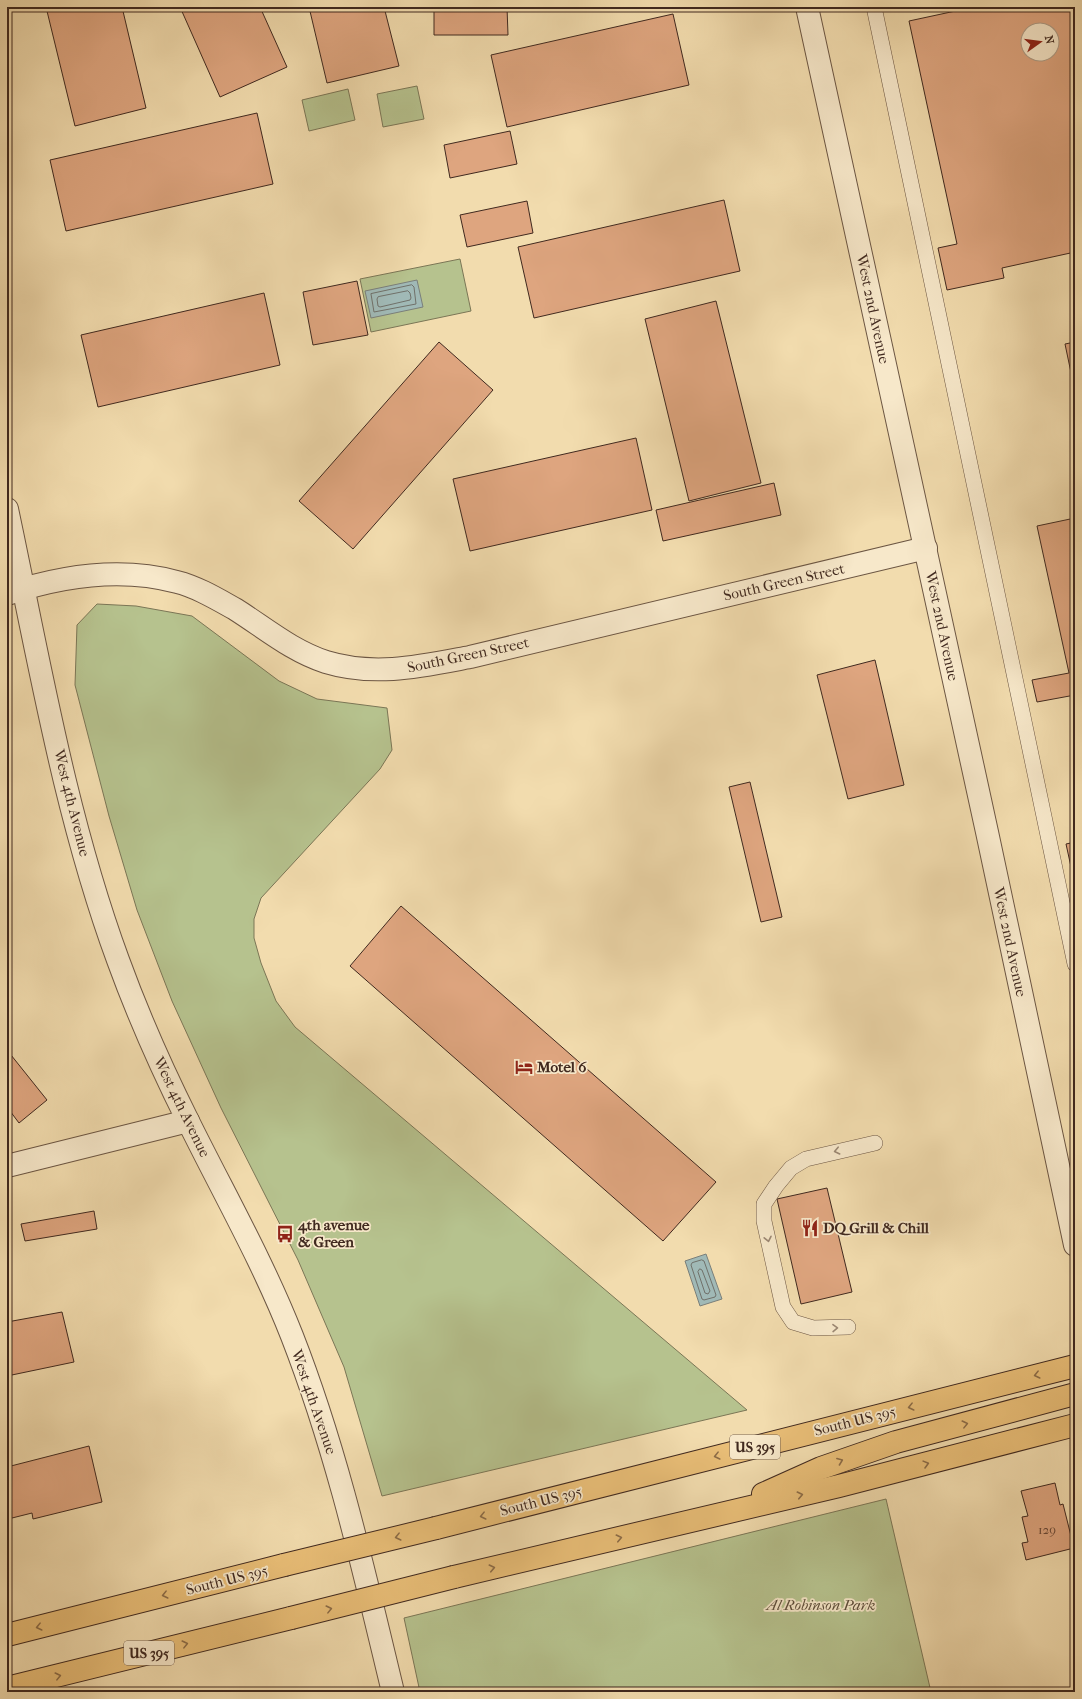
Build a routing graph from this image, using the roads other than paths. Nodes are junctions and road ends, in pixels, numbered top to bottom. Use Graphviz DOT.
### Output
graph roads {
  1 [pos="807,7"];
  2 [pos="874,7"];
  3 [pos="7,509"];
  4 [pos="926,548"];
  5 [pos="15,591"];
  6 [pos="1075,964"];
  7 [pos="188,1121"];
  8 [pos="875,1143"];
  9 [pos="7,1166"];
  10 [pos="1075,1245"];
  11 [pos="848,1327"];
  12 [pos="1075,1366"];
  13 [pos="1075,1394"];
  14 [pos="1075,1425"];
  15 [pos="715,1516"];
  16 [pos="7,1635"];
  17 [pos="7,1688"];
  18 [pos="393,1692"];
  1 -- 4 [label="street, West 2nd Avenue"];
  2 -- 6 [label="lane"];
  3 -- 5 [label="street, West 4th Avenue"];
  4 -- 5 [label="street, South Green Street"];
  4 -- 10 [label="street, West 2nd Avenue"];
  5 -- 7 [label="street, West 4th Avenue"];
  7 -- 9 [label="street"];
  7 -- 18 [label="street, West 4th Avenue"];
  8 -- 11 [label="lane, one-way"];
  12 -- 16 [label="highway, South US 395 / US 395, one-way, bridge"];
  15 -- 13 [label="highway, one-way"];
  15 -- 14 [label="highway, US 395, one-way"];
  17 -- 15 [label="highway, US 395, one-way, bridge"];
}
